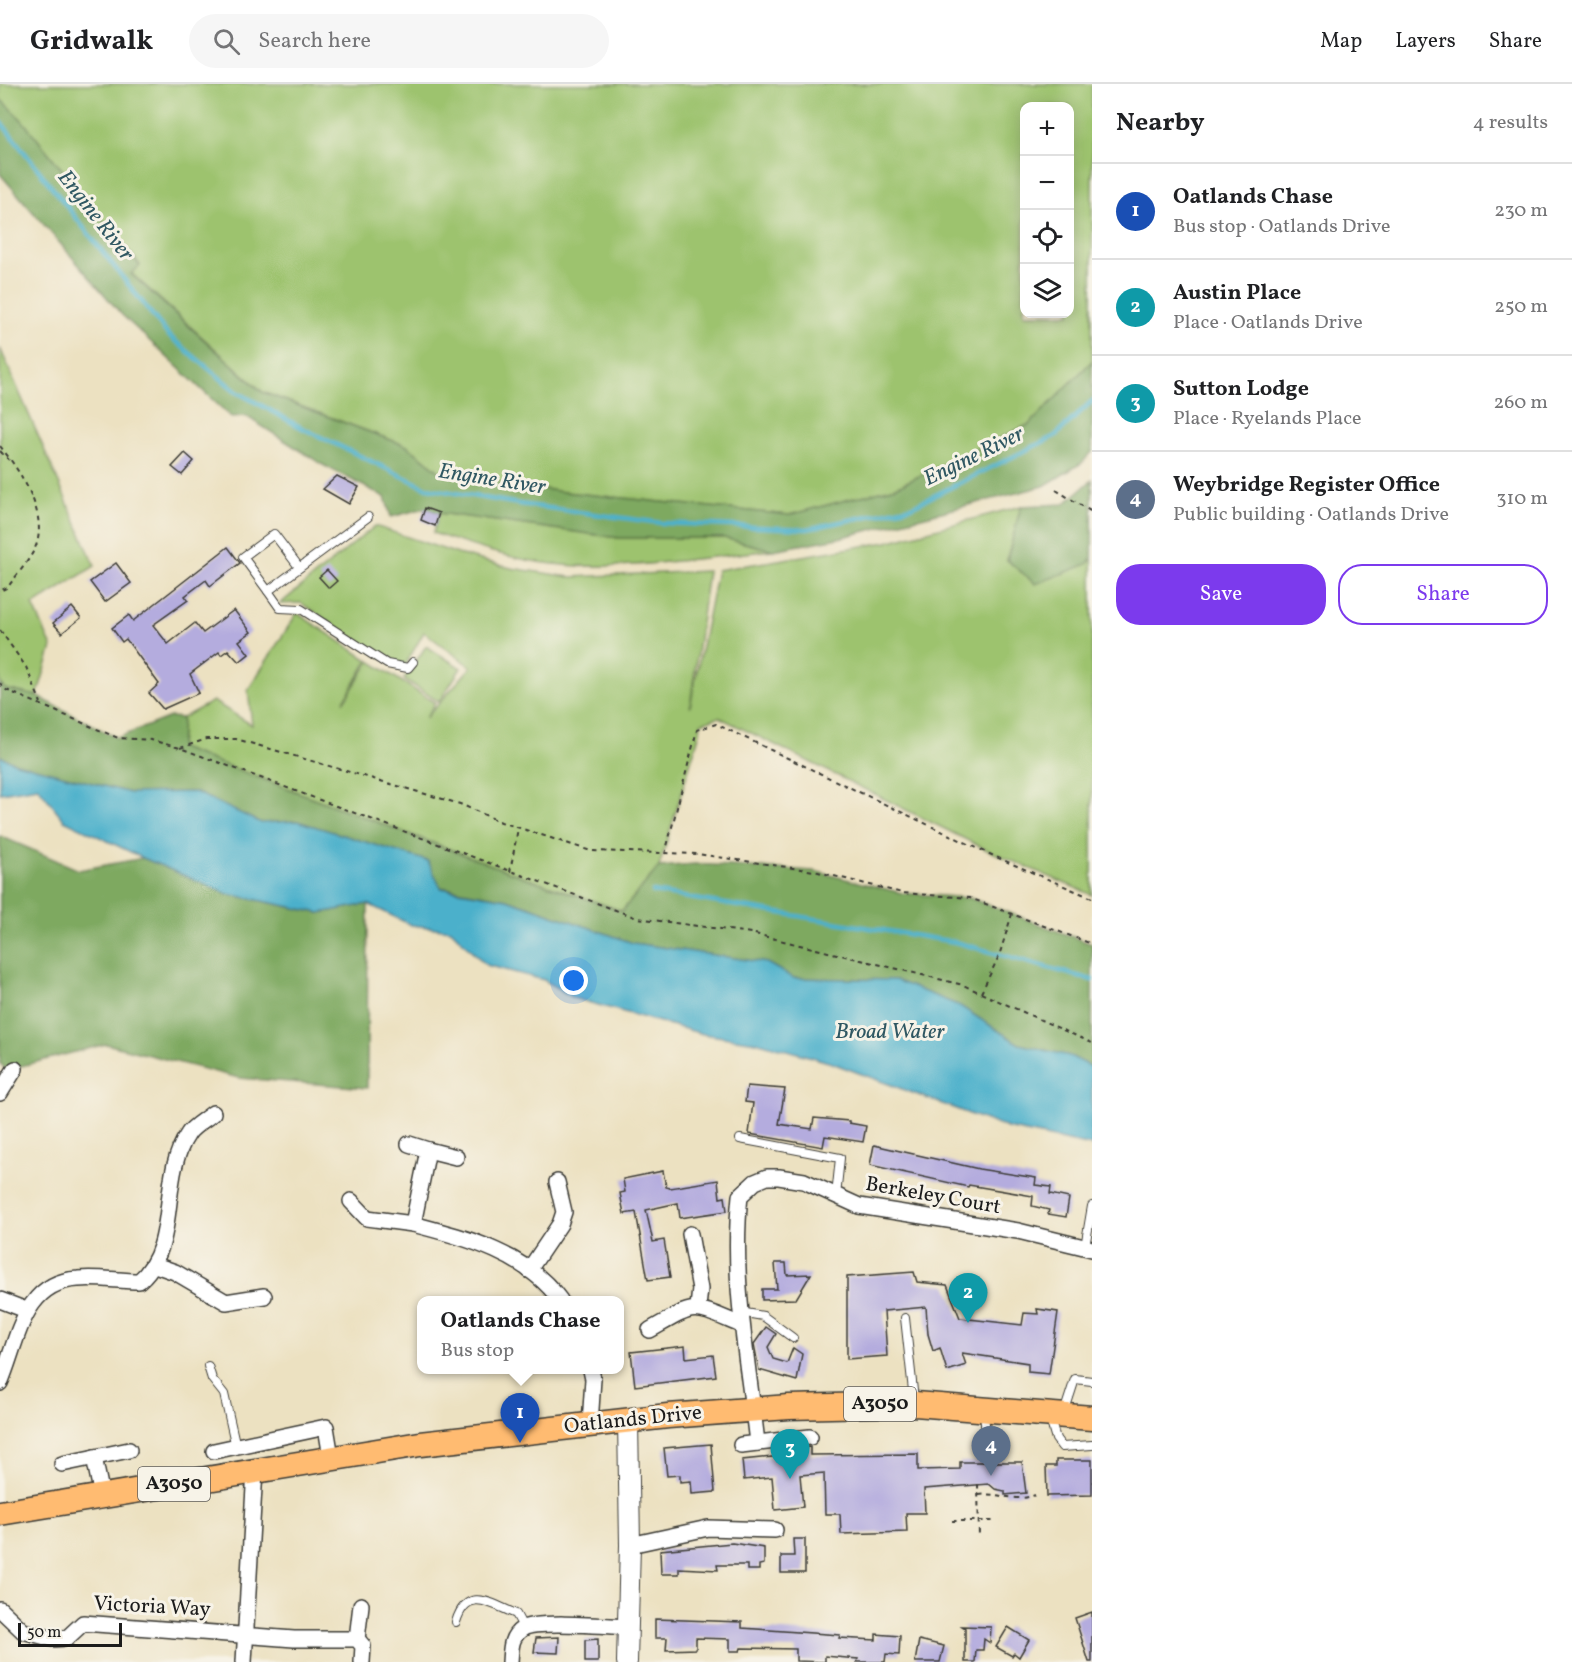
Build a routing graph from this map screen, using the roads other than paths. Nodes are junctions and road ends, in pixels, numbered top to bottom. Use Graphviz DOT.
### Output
graph roads {
  1 [pos="368,517"];
  2 [pos="299,567"];
  3 [pos="268,591"];
  4 [pos="413,662"];
  5 [pos="15,1069"];
  6 [pos="0,1093"];
  7 [pos="213,1113"];
  8 [pos="740,1139"];
  9 [pos="410,1144"];
  10 [pos="428,1150"];
  11 [pos="456,1157"];
  12 [pos="557,1182"];
  13 [pos="836,1196"];
  14 [pos="351,1201"];
  15 [pos="1092,1206"];
  16 [pos="413,1224"];
  17 [pos="690,1234"];
  18 [pos="1088,1248"];
  19 [pos="155,1265"];
  20 [pos="529,1270"];
  21 [pos="264,1296"];
  22 [pos="556,1296"];
  23 [pos="0,1300"];
  24 [pos="698,1307"];
  25 [pos="26,1310"];
  26 [pos="905,1317"];
  27 [pos="740,1318"];
  28 [pos="650,1330"];
  29 [pos="793,1338"];
  30 [pos="208,1366"];
  31 [pos="592,1374"];
  32 [pos="1092,1381"];
  33 [pos="0,1383"];
  34 [pos="915,1404"];
  35 [pos="753,1409"];
  36 [pos="984,1410"];
  37 [pos="1056,1414"];
  38 [pos="1092,1418"];
  39 [pos="628,1420"];
  40 [pos="590,1424"];
  41 [pos="810,1437"];
  42 [pos="1092,1445"];
  43 [pos="236,1447"];
  44 [pos="987,1449"];
  45 [pos="129,1450"];
  46 [pos="214,1451"];
  47 [pos="94,1457"];
  48 [pos="331,1457"];
  49 [pos="62,1464"];
  50 [pos="255,1470"];
  51 [pos="102,1496"];
  52 [pos="0,1510"];
  53 [pos="630,1545"];
  54 [pos="773,1546"];
  55 [pos="361,1605"];
  56 [pos="0,1609"];
  57 [pos="456,1622"];
  58 [pos="628,1626"];
  59 [pos="523,1627"];
  60 [pos="246,1634"];
  61 [pos="357,1639"];
  62 [pos="244,1662"];
  63 [pos="362,1662"];
  64 [pos="510,1662"];
  65 [pos="627,1662"];
  1 -- 2 [label="lane"];
  2 -- 3 [label="lane"];
  2 -- 3 [label="lane"];
  3 -- 4 [label="lane"];
  5 -- 6 [label="street"];
  7 -- 19 [label="street"];
  8 -- 13 [label="lane"];
  9 -- 10 [label="street"];
  10 -- 11 [label="street"];
  10 -- 16 [label="street"];
  12 -- 20 [label="street"];
  13 -- 18 [label="street, Berkeley Court"];
  13 -- 27 [label="street, Berkeley Court"];
  14 -- 16 [label="street"];
  15 -- 18 [label="lane"];
  16 -- 20 [label="street"];
  17 -- 24 [label="street"];
  19 -- 21 [label="street"];
  19 -- 25 [label="street"];
  20 -- 22 [label="street"];
  23 -- 25 [label="street"];
  24 -- 27 [label="street"];
  24 -- 28 [label="street"];
  25 -- 33 [label="street"];
  26 -- 34 [label="lane"];
  27 -- 29 [label="lane"];
  27 -- 35 [label="street, Berkeley Court"];
  30 -- 43 [label="lane"];
  31 -- 40 [label="street"];
  32 -- 37 [label="lane"];
  34 -- 35 [label="main road, Oatlands Drive / A3050"];
  34 -- 36 [label="main road, Oatlands Drive / A3050"];
  35 -- 39 [label="main road, Oatlands Drive / A3050"];
  35 -- 41 [label="street, Berkeley Court"];
  36 -- 37 [label="main road, Oatlands Drive / A3050"];
  36 -- 44 [label="lane"];
  37 -- 38 [label="main road, Oatlands Drive / A3050"];
  37 -- 42 [label="lane"];
  39 -- 40 [label="main road, Oatlands Drive / A3050"];
  39 -- 53 [label="street"];
  40 -- 48 [label="main road, Oatlands Drive / A3050"];
  43 -- 46 [label="street"];
  43 -- 48 [label="street"];
  45 -- 47 [label="street"];
  47 -- 49 [label="street"];
  47 -- 51 [label="street"];
  48 -- 50 [label="main road, Oatlands Drive / A3050"];
  50 -- 51 [label="main road, Oatlands Drive / A3050"];
  50 -- 60 [label="street"];
  51 -- 52 [label="main road, Oatlands Drive / A3050"];
  53 -- 54 [label="street"];
  53 -- 58 [label="street"];
  55 -- 61 [label="street"];
  56 -- 60 [label="street, Victoria Way"];
  57 -- 59 [label="lane"];
  58 -- 59 [label="street"];
  58 -- 65 [label="street"];
  59 -- 64 [label="street"];
  60 -- 61 [label="street, Victoria Way"];
  60 -- 62 [label="street"];
  61 -- 63 [label="street"];
}
